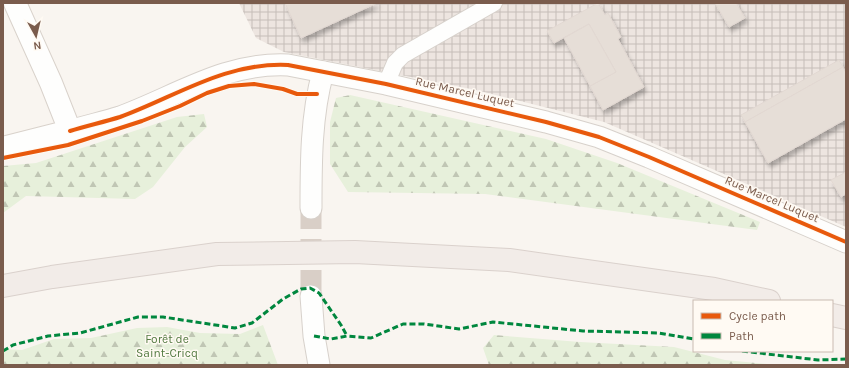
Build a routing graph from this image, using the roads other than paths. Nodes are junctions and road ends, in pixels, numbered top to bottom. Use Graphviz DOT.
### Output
graph roads {
  1 [pos="15,3"];
  2 [pos="494,3"];
  3 [pos="323,72"];
  4 [pos="386,84"];
  5 [pos="70,131"];
  6 [pos="3,148"];
  7 [pos="310,208"];
  8 [pos="846,242"];
  9 [pos="3,286"];
  10 [pos="312,296"];
  11 [pos="766,300"];
  12 [pos="833,315"];
  13 [pos="846,318"];
  14 [pos="319,365"];
  1 -- 5 [label="main road"];
  2 -- 4 [label="street"];
  3 -- 4 [label="street, Rue Marcel Luquet"];
  3 -- 5 [label="street, Rue Marcel Luquet"];
  3 -- 7 [label="street"];
  4 -- 8 [label="street, Rue Marcel Luquet"];
  5 -- 6 [label="main road"];
  9 -- 11 [label="highway"];
  10 -- 14 [label="street"];
  12 -- 13 [label="highway"];
}
